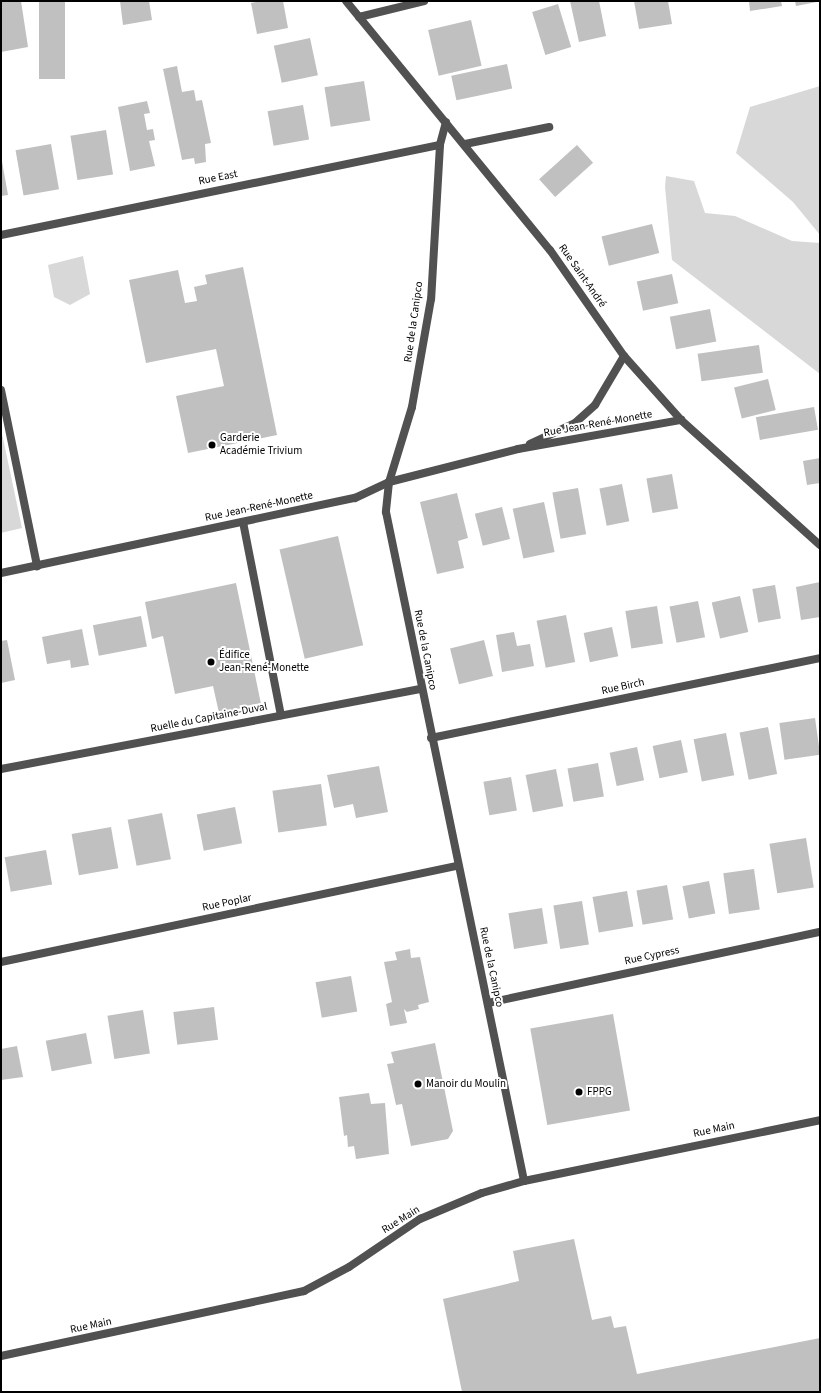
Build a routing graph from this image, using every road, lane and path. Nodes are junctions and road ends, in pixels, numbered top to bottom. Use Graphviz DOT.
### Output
graph roads {
  1 [pos="346,1"];
  2 [pos="424,1"];
  3 [pos="359,17"];
  4 [pos="446,122"];
  5 [pos="550,127"];
  6 [pos="465,144"];
  7 [pos="440,145"];
  8 [pos="1,234"];
  9 [pos="624,356"];
  10 [pos="1,390"];
  11 [pos="681,420"];
  12 [pos="518,449"];
  13 [pos="389,482"];
  14 [pos="243,522"];
  15 [pos="820,545"];
  16 [pos="37,566"];
  17 [pos="1,573"];
  18 [pos="820,658"];
  19 [pos="421,689"];
  20 [pos="281,716"];
  21 [pos="431,738"];
  22 [pos="1,769"];
  23 [pos="458,866"];
  24 [pos="820,932"];
  25 [pos="1,962"];
  26 [pos="488,1003"];
  27 [pos="820,1120"];
  28 [pos="524,1181"];
  29 [pos="1,1356"];
  1 -- 3 [label="street, Rue Saint-André"];
  2 -- 3 [label="street"];
  3 -- 4 [label="street, Rue Saint-André"];
  4 -- 6 [label="street, Rue Saint-André"];
  4 -- 7 [label="street, Rue de la Canipco"];
  5 -- 6 [label="street"];
  6 -- 9 [label="street, Rue Saint-André"];
  7 -- 8 [label="street, Rue East"];
  7 -- 13 [label="street, Rue de la Canipco"];
  9 -- 11 [label="street, Rue Saint-André"];
  9 -- 12 [label="street, Rue Jean-René-Monette"];
  10 -- 16 [label="street"];
  11 -- 12 [label="street, Rue Jean-René-Monette"];
  11 -- 15 [label="street, Rue Saint-André"];
  12 -- 13 [label="street, Rue Jean-René-Monette"];
  13 -- 14 [label="street, Rue Jean-René-Monette"];
  13 -- 19 [label="street, Rue de la Canipco"];
  14 -- 16 [label="street, Rue Jean-René-Monette"];
  14 -- 20 [label="street"];
  16 -- 17 [label="street, Rue Jean-René-Monette"];
  18 -- 21 [label="street, Rue Birch"];
  19 -- 20 [label="street, Ruelle du Capitaine-Duval"];
  19 -- 21 [label="street, Rue de la Canipco"];
  20 -- 22 [label="street, Ruelle du Capitaine-Duval"];
  21 -- 23 [label="street, Rue de la Canipco"];
  23 -- 25 [label="street, Rue Poplar"];
  23 -- 26 [label="street, Rue de la Canipco"];
  24 -- 26 [label="street, Rue Cypress"];
  26 -- 28 [label="street, Rue de la Canipco"];
  27 -- 28 [label="street, Rue Main"];
  28 -- 29 [label="street, Rue Main"];
}
